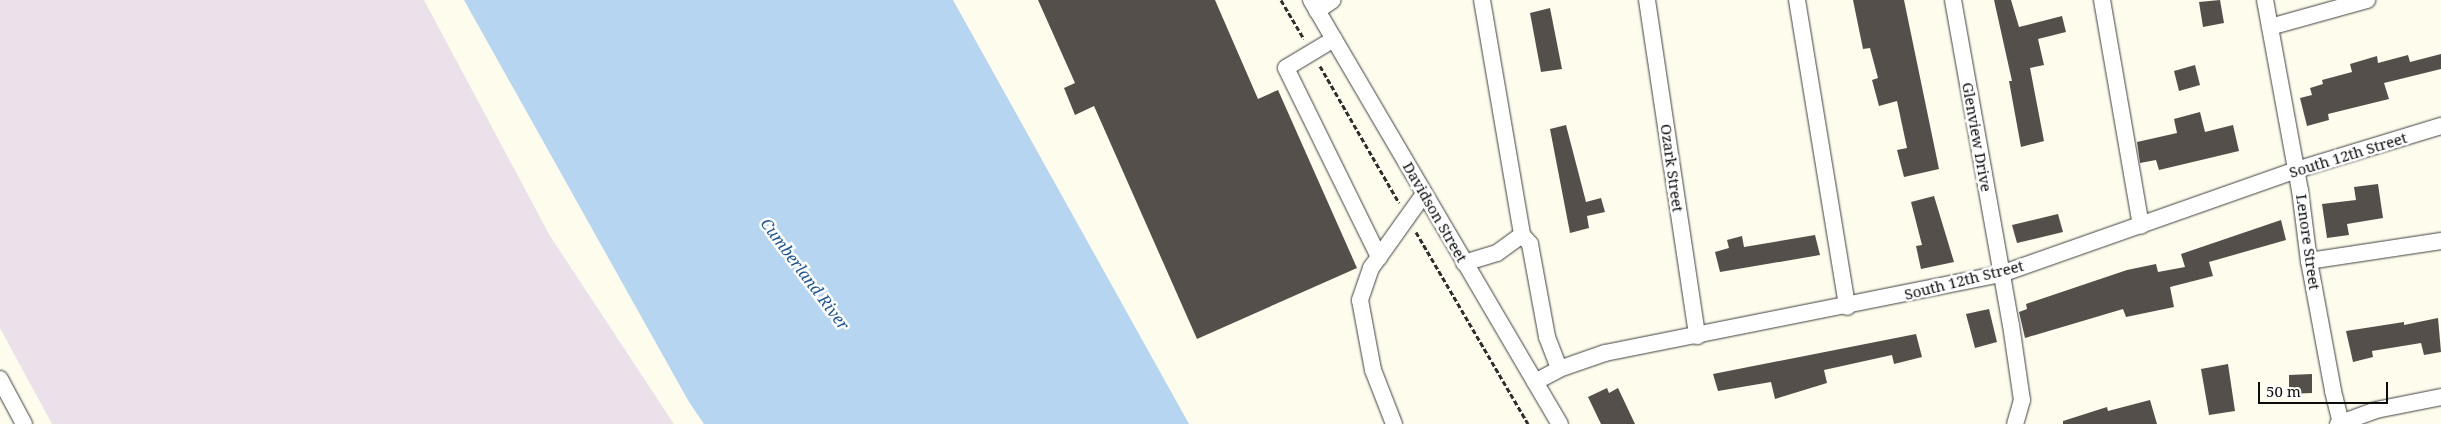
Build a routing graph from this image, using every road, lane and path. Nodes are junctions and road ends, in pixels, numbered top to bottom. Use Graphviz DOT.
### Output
graph roads {
  1 [pos="1334,0"];
  2 [pos="1482,0"];
  3 [pos="1648,0"];
  4 [pos="1797,0"];
  5 [pos="1953,0"];
  6 [pos="2102,0"];
  7 [pos="2265,0"];
  8 [pos="2367,0"];
  9 [pos="1314,5"];
  10 [pos="2270,27"];
  11 [pos="1334,39"];
  12 [pos="2441,126"];
  13 [pos="2296,170"];
  14 [pos="1424,194"];
  15 [pos="2141,226"];
  16 [pos="1522,234"];
  17 [pos="2441,241"];
  18 [pos="1379,257"];
  19 [pos="2309,262"];
  20 [pos="1464,263"];
  21 [pos="2001,274"];
  22 [pos="1847,307"];
  23 [pos="1697,336"];
  24 [pos="1559,368"];
  25 [pos="0,379"];
  26 [pos="1535,382"];
  27 [pos="2441,397"];
  28 [pos="24,424"];
  29 [pos="1394,424"];
  30 [pos="1560,424"];
  31 [pos="2015,424"];
  32 [pos="2340,424"];
  1 -- 9 [label="street"];
  2 -- 16 [label="street"];
  3 -- 23 [label="street, Ozark Street"];
  4 -- 22 [label="street"];
  5 -- 21 [label="street, Glenview Drive"];
  6 -- 15 [label="street"];
  7 -- 10 [label="street, Lenore Street"];
  8 -- 10 [label="street"];
  9 -- 11 [label="street, Davidson Street"];
  10 -- 13 [label="street, Lenore Street"];
  11 -- 14 [label="street, Davidson Street"];
  11 -- 18 [label="street"];
  12 -- 13 [label="street, South 12th Street"];
  13 -- 15 [label="street, South 12th Street"];
  13 -- 19 [label="street, Lenore Street"];
  14 -- 18 [label="street"];
  14 -- 20 [label="street, Davidson Street"];
  15 -- 21 [label="street, South 12th Street"];
  16 -- 20 [label="street"];
  16 -- 24 [label="street"];
  17 -- 19 [label="street"];
  18 -- 29 [label="street"];
  19 -- 32 [label="street, Lenore Street"];
  20 -- 26 [label="street, Davidson Street"];
  21 -- 22 [label="street, South 12th Street"];
  21 -- 31 [label="street, Glenview Drive"];
  22 -- 23 [label="street, South 12th Street"];
  23 -- 24 [label="street, South 12th Street"];
  24 -- 26 [label="street, South 12th Street"];
  25 -- 28 [label="street"];
  26 -- 30 [label="street, Davidson Street"];
  27 -- 32 [label="street"];
}
